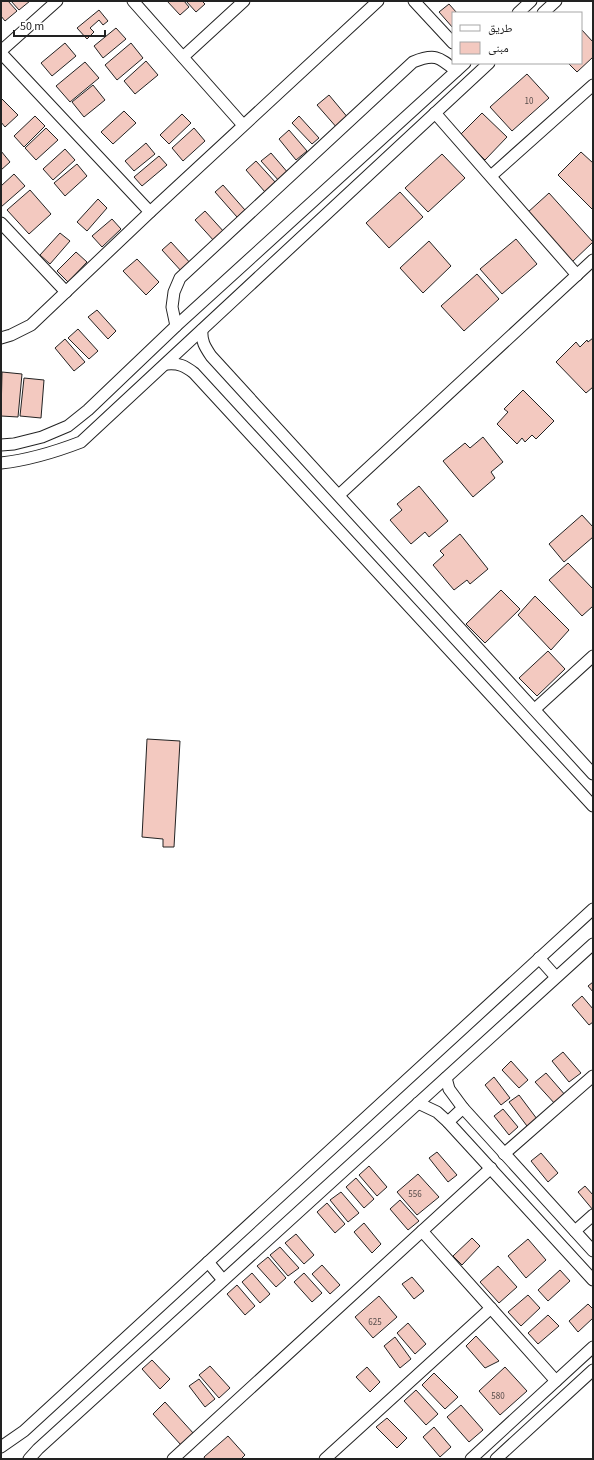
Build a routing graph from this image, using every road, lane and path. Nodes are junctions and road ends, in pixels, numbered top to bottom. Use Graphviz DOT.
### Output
graph roads {
  1 [pos="57,1"];
  2 [pos="133,1"];
  3 [pos="244,1"];
  4 [pos="378,1"];
  5 [pos="414,1"];
  6 [pos="531,1"];
  7 [pos="556,1"];
  8 [pos="519,12"];
  9 [pos="544,12"];
  10 [pos="452,42"];
  11 [pos="1,52"];
  12 [pos="183,57"];
  13 [pos="464,64"];
  14 [pos="488,64"];
  15 [pos="456,71"];
  16 [pos="593,85"];
  17 [pos="435,113"];
  18 [pos="243,125"];
  19 [pos="386,135"];
  20 [pos="397,148"];
  21 [pos="491,176"];
  22 [pos="150,212"];
  23 [pos="1,224"];
  24 [pos="591,265"];
  25 [pos="577,275"];
  26 [pos="66,292"];
  27 [pos="176,326"];
  28 [pos="202,330"];
  29 [pos="1,338"];
  30 [pos="167,364"];
  31 [pos="1,445"];
  32 [pos="1,463"];
  33 [pos="339,495"];
  34 [pos="593,656"];
  35 [pos="535,709"];
  36 [pos="593,774"];
  37 [pos="593,806"];
  38 [pos="593,908"];
  39 [pos="593,944"];
  40 [pos="539,958"];
  41 [pos="556,977"];
  42 [pos="593,1076"];
  43 [pos="446,1078"];
  44 [pos="418,1103"];
  45 [pos="463,1108"];
  46 [pos="448,1122"];
  47 [pos="504,1154"];
  48 [pos="491,1168"];
  49 [pos="593,1214"];
  50 [pos="422,1231"];
  51 [pos="575,1231"];
  52 [pos="593,1251"];
  53 [pos="208,1262"];
  54 [pos="224,1280"];
  55 [pos="593,1280"];
  56 [pos="491,1308"];
  57 [pos="593,1347"];
  58 [pos="593,1370"];
  59 [pos="556,1380"];
  60 [pos="1,1447"];
  61 [pos="29,1459"];
  62 [pos="173,1459"];
  63 [pos="325,1459"];
  64 [pos="471,1459"];
  65 [pos="496,1459"];
  1 -- 11 [label="street"];
  2 -- 12 [label="street"];
  3 -- 12 [label="street"];
  4 -- 18 [label="street"];
  5 -- 10 [label="street"];
  6 -- 8 [label="street"];
  7 -- 9 [label="street"];
  11 -- 22 [label="street"];
  12 -- 18 [label="street"];
  13 -- 15 [label="street"];
  14 -- 17 [label="street"];
  15 -- 19 [label="street"];
  15 -- 27 [label="street"];
  16 -- 21 [label="street"];
  17 -- 20 [label="street"];
  17 -- 21 [label="street"];
  18 -- 22 [label="street"];
  19 -- 20 [label="street"];
  19 -- 27 [label="street"];
  20 -- 28 [label="street"];
  21 -- 25 [label="street"];
  22 -- 26 [label="street"];
  23 -- 26 [label="street"];
  24 -- 25 [label="street"];
  25 -- 33 [label="street"];
  26 -- 29 [label="street"];
  27 -- 31 [label="street"];
  28 -- 30 [label="street"];
  28 -- 33 [label="street"];
  30 -- 32 [label="street"];
  30 -- 37 [label="street"];
  33 -- 35 [label="street"];
  34 -- 35 [label="street"];
  35 -- 36 [label="street"];
  38 -- 40 [label="street"];
  39 -- 41 [label="street"];
  40 -- 41 [label="street"];
  40 -- 53 [label="street"];
  41 -- 43 [label="street"];
  42 -- 47 [label="street"];
  43 -- 44 [label="street"];
  43 -- 45 [label="street"];
  44 -- 46 [label="street"];
  44 -- 54 [label="street"];
  45 -- 46 [label="street"];
  45 -- 47 [label="street"];
  46 -- 48 [label="street"];
  47 -- 51 [label="street"];
  48 -- 50 [label="street"];
  48 -- 55 [label="street"];
  49 -- 51 [label="street"];
  50 -- 56 [label="street"];
  50 -- 62 [label="street"];
  51 -- 52 [label="street"];
  53 -- 54 [label="street"];
  53 -- 60 [label="street"];
  54 -- 61 [label="street"];
  56 -- 59 [label="street"];
  56 -- 63 [label="street"];
  57 -- 59 [label="street"];
  58 -- 65 [label="street"];
  59 -- 64 [label="street"];
}
